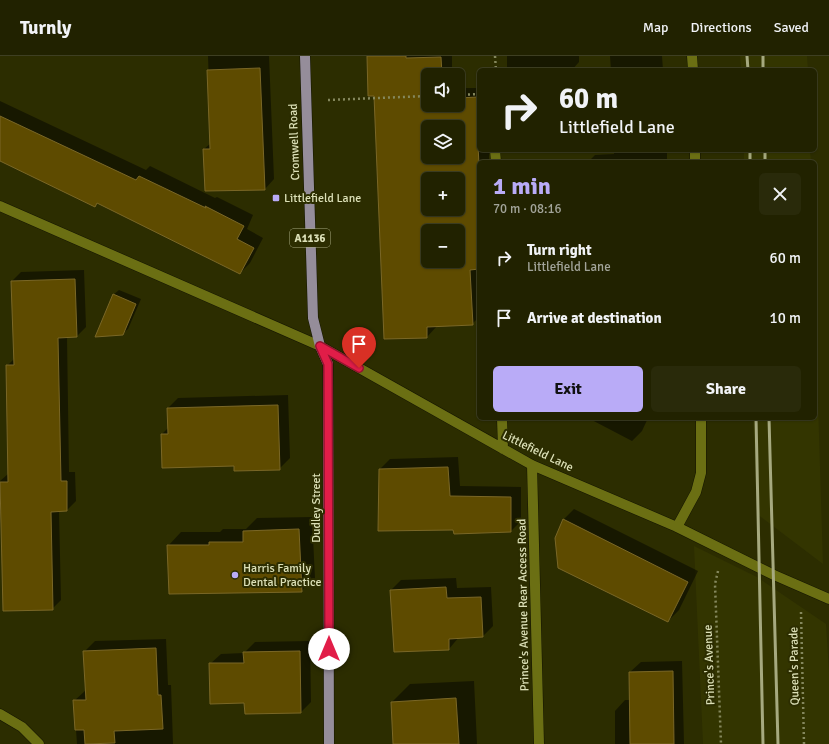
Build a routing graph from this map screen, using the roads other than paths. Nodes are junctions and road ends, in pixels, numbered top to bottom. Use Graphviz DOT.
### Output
graph roads {
  1 [pos="305,56"];
  2 [pos="692,56"];
  3 [pos="693,68"];
  4 [pos="0,206"];
  5 [pos="320,346"];
  6 [pos="502,420"];
  7 [pos="701,420"];
  8 [pos="503,449"];
  9 [pos="532,465"];
  10 [pos="677,527"];
  11 [pos="829,599"];
  12 [pos="0,714"];
  13 [pos="39,744"];
  14 [pos="329,744"];
  15 [pos="539,744"];
  1 -- 5 [label="main road, Cromwell Road / A1136"];
  2 -- 3 [label="street"];
  4 -- 5 [label="street, Littlefield Lane"];
  5 -- 8 [label="street, Littlefield Lane"];
  5 -- 14 [label="main road, Dudley Street / A1136"];
  6 -- 8 [label="street"];
  7 -- 10 [label="street"];
  8 -- 9 [label="street, Littlefield Lane"];
  9 -- 10 [label="street, Littlefield Lane"];
  9 -- 15 [label="street, Prince's Avenue Rear Access Road"];
  10 -- 11 [label="street, Littlefield Lane"];
  12 -- 13 [label="street"];
}
